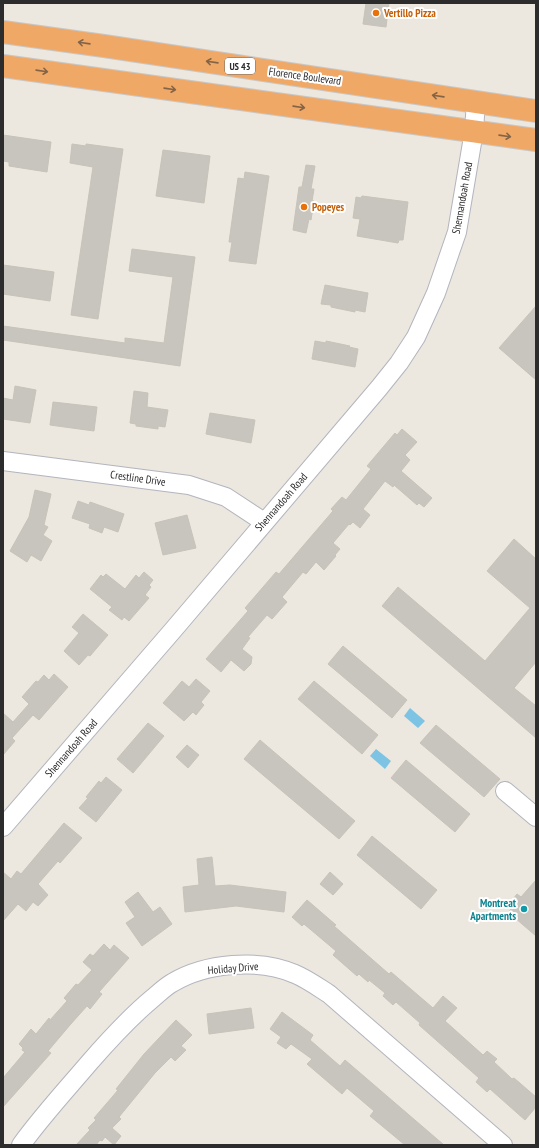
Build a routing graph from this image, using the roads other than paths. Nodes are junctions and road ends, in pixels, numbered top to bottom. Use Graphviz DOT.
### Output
graph roads {
  1 [pos="3,32"];
  2 [pos="3,66"];
  3 [pos="476,101"];
  4 [pos="536,111"];
  5 [pos="474,131"];
  6 [pos="536,140"];
  7 [pos="5,465"];
  8 [pos="264,522"];
  9 [pos="505,791"];
  10 [pos="536,817"];
  11 [pos="3,827"];
  12 [pos="21,1145"];
  13 [pos="504,1145"];
  3 -- 1 [label="highway, Florence Boulevard / US 43, one-way"];
  2 -- 5 [label="highway, one-way"];
  3 -- 4 [label="highway, Florence Boulevard / US 43"];
  3 -- 5 [label="street, Shennandoah Road"];
  5 -- 6 [label="highway, one-way"];
  5 -- 8 [label="street, Shennandoah Road"];
  7 -- 8 [label="street, Crestline Drive"];
  8 -- 11 [label="street, Shennandoah Road"];
  9 -- 10 [label="street"];
  12 -- 13 [label="street, Holiday Drive"];
}
